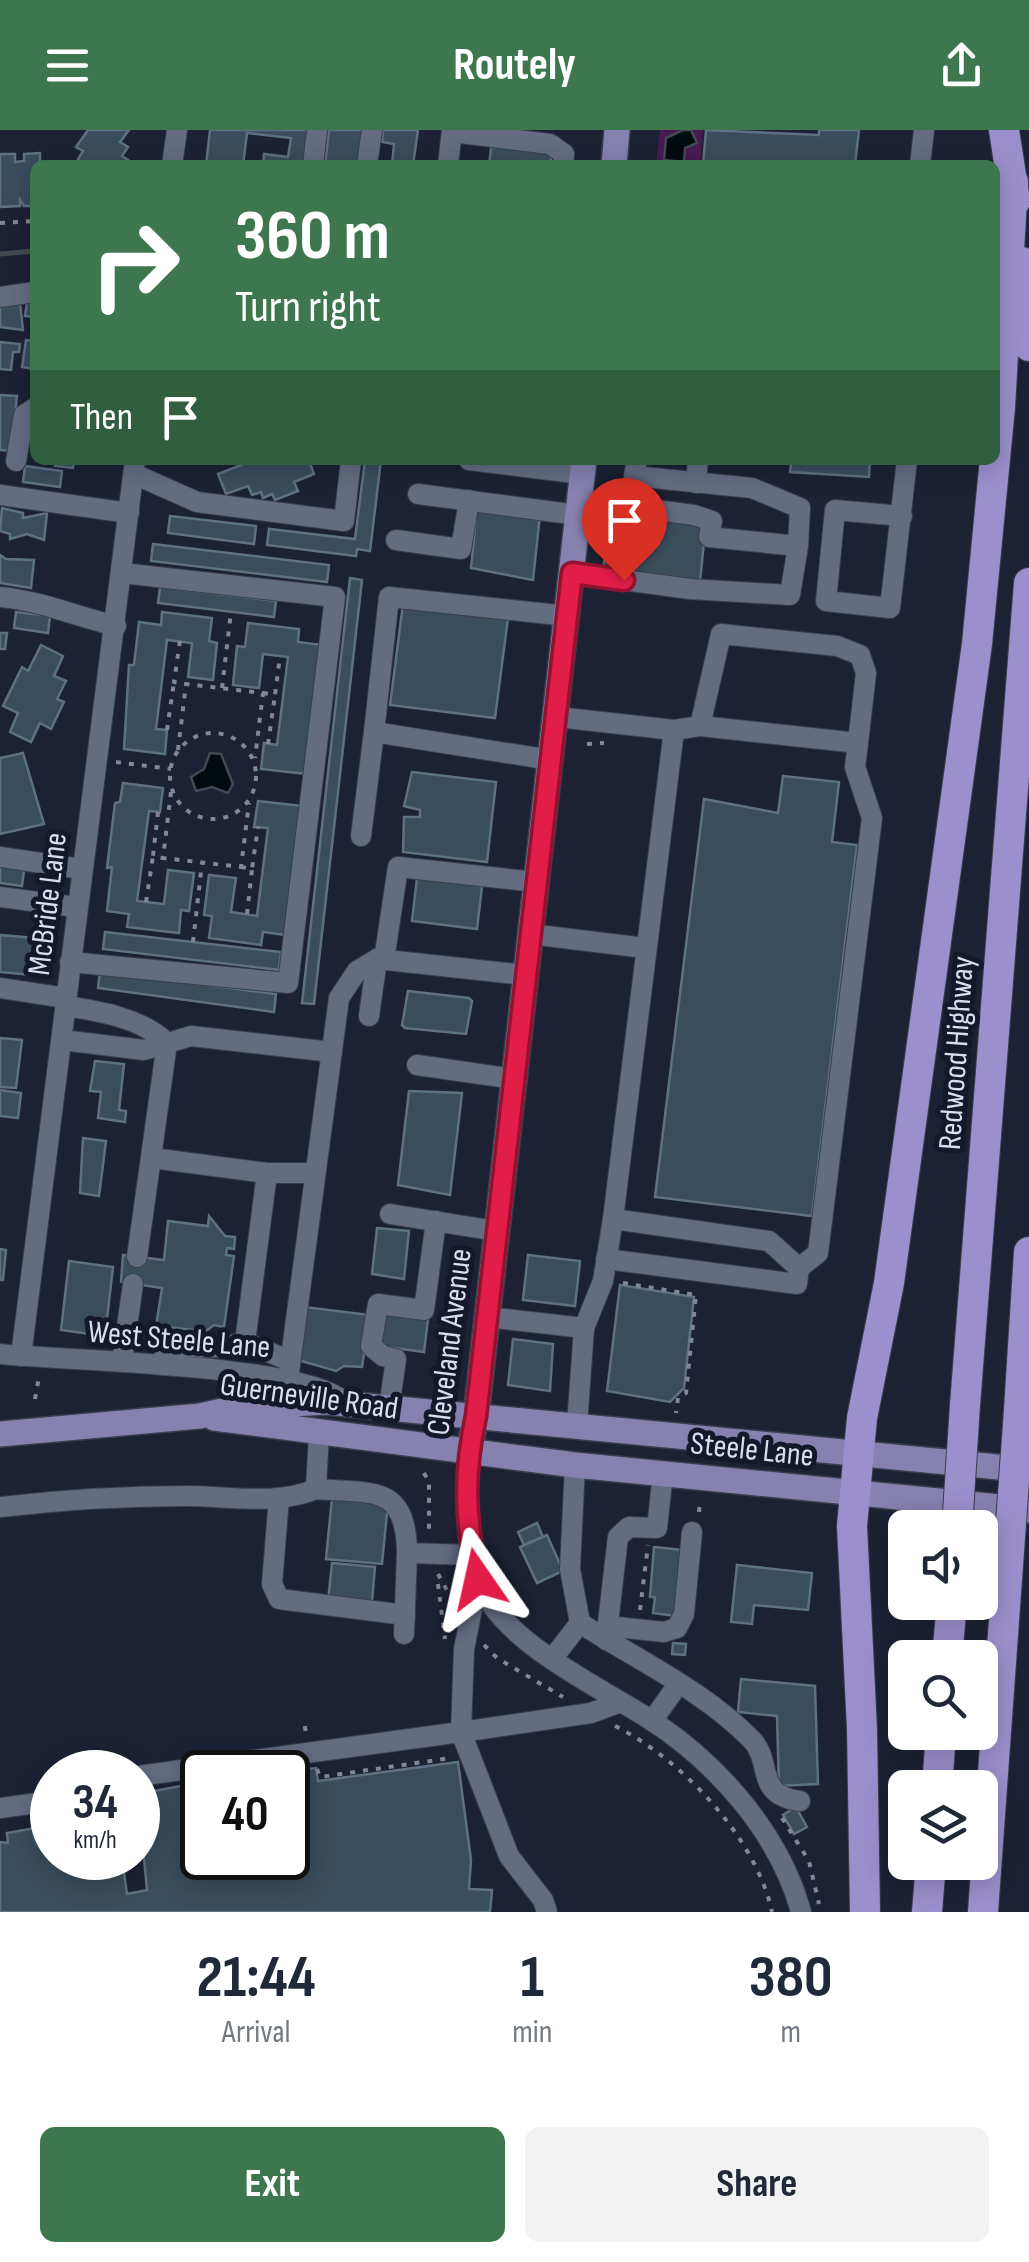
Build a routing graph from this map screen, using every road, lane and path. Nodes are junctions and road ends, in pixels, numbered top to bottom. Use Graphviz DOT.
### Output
graph roads {
  1 [pos="177,130"];
  2 [pos="317,130"];
  3 [pos="372,130"];
  4 [pos="617,130"];
  5 [pos="924,130"];
  6 [pos="1004,130"];
  7 [pos="452,131"];
  8 [pos="173,160"];
  9 [pos="314,160"];
  10 [pos="368,160"];
  11 [pos="449,160"];
  12 [pos="563,160"];
  13 [pos="614,160"];
  14 [pos="921,160"];
  15 [pos="1013,182"];
  16 [pos="30,221"];
  17 [pos="0,223"];
  18 [pos="30,293"];
  19 [pos="0,297"];
  20 [pos="1029,346"];
  21 [pos="1000,407"];
  22 [pos="30,411"];
  23 [pos="16,461"];
  24 [pos="350,465"];
  25 [pos="490,465"];
  26 [pos="635,465"];
  27 [pos="698,465"];
  28 [pos="907,465"];
  29 [pos="995,465"];
  30 [pos="135,467"];
  31 [pos="696,483"];
  32 [pos="581,487"];
  33 [pos="418,494"];
  34 [pos="0,496"];
  35 [pos="468,500"];
  36 [pos="800,508"];
  37 [pos="835,510"];
  38 [pos="129,514"];
  39 [pos="902,516"];
  40 [pos="396,540"];
  41 [pos="798,546"];
  42 [pos="122,573"];
  43 [pos="572,573"];
  44 [pos="1029,584"];
  45 [pos="0,597"];
  46 [pos="231,612"];
  47 [pos="568,616"];
  48 [pos="116,626"];
  49 [pos="180,641"];
  50 [pos="280,656"];
  51 [pos="174,682"];
  52 [pos="186,684"];
  53 [pos="222,688"];
  54 [pos="263,694"];
  55 [pos="274,695"];
  56 [pos="556,717"];
  57 [pos="700,726"];
  58 [pos="167,730"];
  59 [pos="674,730"];
  60 [pos="374,732"];
  61 [pos="858,743"];
  62 [pos="268,744"];
  63 [pos="587,744"];
  64 [pos="604,744"];
  65 [pos="178,750"];
  66 [pos="551,760"];
  67 [pos="113,762"];
  68 [pos="254,762"];
  69 [pos="171,769"];
  70 [pos="172,787"];
  71 [pos="250,798"];
  72 [pos="158,812"];
  73 [pos="258,827"];
  74 [pos="361,836"];
  75 [pos="152,856"];
  76 [pos="0,858"];
  77 [pos="163,858"];
  78 [pos="202,862"];
  79 [pos="241,868"];
  80 [pos="82,869"];
  81 [pos="252,869"];
  82 [pos="536,882"];
  83 [pos="0,897"];
  84 [pos="146,902"];
  85 [pos="76,907"];
  86 [pos="248,914"];
  87 [pos="530,934"];
  88 [pos="193,942"];
  89 [pos="646,948"];
  90 [pos="381,959"];
  91 [pos="70,962"];
  92 [pos="525,975"];
  93 [pos="0,988"];
  94 [pos="66,1002"];
  95 [pos="369,1016"];
  96 [pos="62,1040"];
  97 [pos="166,1043"];
  98 [pos="332,1052"];
  99 [pos="416,1064"];
  100 [pos="514,1079"];
  101 [pos="152,1158"];
  102 [pos="266,1173"];
  103 [pos="316,1174"];
  104 [pos="390,1214"];
  105 [pos="613,1219"];
  106 [pos="436,1222"];
  107 [pos="496,1231"];
  108 [pos="1029,1252"];
  109 [pos="138,1257"];
  110 [pos="606,1259"];
  111 [pos="799,1268"];
  112 [pos="623,1283"];
  113 [pos="134,1284"];
  114 [pos="486,1317"];
  115 [pos="584,1328"];
  116 [pos="245,1342"];
  117 [pos="10,1355"];
  118 [pos="122,1362"];
  119 [pos="163,1365"];
  120 [pos="289,1371"];
  121 [pos="39,1377"];
  122 [pos="35,1399"];
  123 [pos="347,1404"];
  124 [pos="389,1408"];
  125 [pos="676,1412"];
  126 [pos="200,1416"];
  127 [pos="476,1416"];
  128 [pos="577,1425"];
  129 [pos="319,1433"];
  130 [pos="0,1434"];
  131 [pos="469,1451"];
  132 [pos="860,1454"];
  133 [pos="575,1465"];
  134 [pos="1029,1470"];
  135 [pos="662,1473"];
  136 [pos="316,1489"];
  137 [pos="857,1495"];
  138 [pos="279,1498"];
  139 [pos="700,1501"];
  140 [pos="0,1507"];
  141 [pos="958,1510"];
  142 [pos="1029,1510"];
  143 [pos="696,1522"];
  144 [pos="648,1539"];
  145 [pos="408,1554"];
  146 [pos="473,1555"];
  147 [pos="478,1579"];
  148 [pos="640,1616"];
  149 [pos="580,1623"];
  150 [pos="607,1633"];
  151 [pos="552,1659"];
  152 [pos="677,1686"];
  153 [pos="618,1703"];
  154 [pos="652,1721"];
  155 [pos="305,1726"];
  156 [pos="462,1732"];
  157 [pos="306,1736"];
  158 [pos="458,1760"];
  159 [pos="310,1768"];
  160 [pos="762,1770"];
  161 [pos="160,1773"];
  162 [pos="734,1793"];
  163 [pos="800,1801"];
  164 [pos="30,1804"];
  165 [pos="0,1808"];
  166 [pos="780,1814"];
  167 [pos="930,1880"];
  168 [pos="548,1912"];
  169 [pos="801,1912"];
  170 [pos="820,1912"];
  171 [pos="864,1912"];
  172 [pos="927,1912"];
  173 [pos="983,1912"];
  1 -- 8 [label="street"];
  2 -- 9 [label="street"];
  3 -- 10 [label="street"];
  4 -- 13 [label="main road"];
  5 -- 14 [label="street"];
  6 -- 15 [label="highway"];
  7 -- 11 [label="street"];
  7 -- 12 [label="street"];
  15 -- 20 [label="highway"];
  15 -- 21 [label="highway"];
  16 -- 17 [label="path"];
  18 -- 19 [label="street"];
  22 -- 23 [label="street"];
  24 -- 30 [label="street"];
  25 -- 32 [label="street"];
  26 -- 31 [label="street"];
  27 -- 31 [label="street"];
  28 -- 39 [label="street"];
  29 -- 132 [label="highway"];
  30 -- 38 [label="street, McBride Lane"];
  31 -- 36 [label="street"];
  32 -- 35 [label="street"];
  32 -- 41 [label="street"];
  32 -- 43 [label="main road, Cleveland Avenue"];
  33 -- 35 [label="street"];
  34 -- 38 [label="street"];
  35 -- 40 [label="street"];
  36 -- 37 [label="street"];
  36 -- 41 [label="street"];
  37 -- 39 [label="street"];
  37 -- 39 [label="street"];
  38 -- 42 [label="street, McBride Lane"];
  41 -- 43 [label="street"];
  42 -- 48 [label="street, McBride Lane"];
  42 -- 91 [label="street"];
  43 -- 47 [label="main road, Cleveland Avenue"];
  44 -- 141 [label="highway, Redwood Highway, bridge"];
  45 -- 48 [label="street"];
  46 -- 53 [label="path"];
  47 -- 56 [label="main road, Cleveland Avenue"];
  47 -- 60 [label="street"];
  48 -- 80 [label="street, McBride Lane"];
  49 -- 51 [label="path"];
  50 -- 55 [label="path"];
  51 -- 52 [label="path"];
  51 -- 58 [label="path"];
  52 -- 53 [label="path"];
  52 -- 65 [label="path"];
  53 -- 54 [label="path"];
  54 -- 55 [label="path"];
  54 -- 68 [label="path"];
  55 -- 62 [label="path"];
  56 -- 59 [label="street"];
  56 -- 66 [label="main road, Cleveland Avenue"];
  57 -- 59 [label="street"];
  57 -- 61 [label="street"];
  57 -- 61 [label="street"];
  59 -- 89 [label="street"];
  60 -- 66 [label="street"];
  60 -- 74 [label="street"];
  61 -- 111 [label="street"];
  63 -- 64 [label="path"];
  65 -- 68 [label="path"];
  65 -- 69 [label="path"];
  66 -- 82 [label="main road, Cleveland Avenue"];
  67 -- 69 [label="path"];
  68 -- 71 [label="path"];
  69 -- 70 [label="path"];
  70 -- 71 [label="path"];
  70 -- 77 [label="path"];
  71 -- 79 [label="path"];
  72 -- 75 [label="path"];
  73 -- 81 [label="path"];
  75 -- 77 [label="path"];
  75 -- 84 [label="path"];
  76 -- 80 [label="street"];
  77 -- 78 [label="path"];
  78 -- 79 [label="path"];
  78 -- 88 [label="path"];
  79 -- 81 [label="path"];
  80 -- 85 [label="street, McBride Lane"];
  81 -- 86 [label="path"];
  82 -- 87 [label="main road, Cleveland Avenue"];
  82 -- 90 [label="street"];
  83 -- 85 [label="street"];
  85 -- 91 [label="street, McBride Lane"];
  87 -- 89 [label="street"];
  87 -- 92 [label="main road, Cleveland Avenue"];
  89 -- 105 [label="street"];
  90 -- 92 [label="street"];
  90 -- 95 [label="street"];
  90 -- 98 [label="street"];
  91 -- 94 [label="street, McBride Lane"];
  92 -- 100 [label="main road, Cleveland Avenue"];
  93 -- 94 [label="street"];
  94 -- 96 [label="street, McBride Lane"];
  94 -- 97 [label="street"];
  96 -- 97 [label="street"];
  96 -- 117 [label="street, McBride Lane"];
  97 -- 98 [label="street"];
  97 -- 101 [label="street"];
  98 -- 103 [label="street"];
  99 -- 100 [label="street"];
  100 -- 107 [label="main road, Cleveland Avenue"];
  101 -- 102 [label="street"];
  101 -- 109 [label="street"];
  102 -- 103 [label="street"];
  102 -- 116 [label="street"];
  103 -- 120 [label="street"];
  104 -- 106 [label="street"];
  105 -- 110 [label="street"];
  105 -- 111 [label="street"];
  106 -- 107 [label="street"];
  106 -- 124 [label="street"];
  107 -- 114 [label="main road, Cleveland Avenue"];
  108 -- 173 [label="highway, bridge"];
  110 -- 111 [label="street"];
  110 -- 115 [label="street"];
  112 -- 125 [label="path"];
  113 -- 118 [label="street"];
  114 -- 115 [label="street"];
  114 -- 127 [label="main road, Cleveland Avenue"];
  115 -- 128 [label="street"];
  116 -- 119 [label="street"];
  116 -- 120 [label="street"];
  117 -- 118 [label="street, West Steele Lane"];
  118 -- 119 [label="street, West Steele Lane"];
  119 -- 120 [label="street, West Steele Lane"];
  120 -- 123 [label="street, West Steele Lane"];
  121 -- 122 [label="path"];
  123 -- 124 [label="main road, Guerneville Road"];
  123 -- 126 [label="main road, Guerneville Road"];
  124 -- 127 [label="main road, Guerneville Road"];
  126 -- 129 [label="main road, Guerneville Road"];
  126 -- 130 [label="main road, Guerneville Road"];
  127 -- 128 [label="main road, Steele Lane"];
  127 -- 131 [label="main road, Cleveland Avenue"];
  128 -- 132 [label="main road, Steele Lane"];
  129 -- 131 [label="main road, Guerneville Road"];
  129 -- 136 [label="street"];
  131 -- 133 [label="main road, Steele Lane"];
  131 -- 146 [label="street, Cleveland Avenue"];
  132 -- 134 [label="main road, Steele Lane"];
  132 -- 137 [label="highway"];
  133 -- 135 [label="main road, Steele Lane"];
  133 -- 149 [label="street"];
  135 -- 137 [label="main road, Steele Lane"];
  135 -- 150 [label="street"];
  136 -- 138 [label="street"];
  136 -- 145 [label="street"];
  137 -- 142 [label="main road, Steele Lane"];
  137 -- 171 [label="highway"];
  138 -- 140 [label="street"];
  138 -- 145 [label="street"];
  139 -- 143 [label="path"];
  143 -- 150 [label="street"];
  144 -- 148 [label="path"];
  145 -- 146 [label="street"];
  146 -- 147 [label="street, Cleveland Avenue"];
  147 -- 151 [label="street, Cleveland Avenue"];
  147 -- 156 [label="street"];
  149 -- 150 [label="street"];
  149 -- 151 [label="street"];
  150 -- 152 [label="street"];
  151 -- 153 [label="street, Cleveland Avenue"];
  152 -- 154 [label="street"];
  152 -- 160 [label="street"];
  153 -- 154 [label="street, Cleveland Avenue"];
  153 -- 156 [label="street"];
  154 -- 162 [label="street, Cleveland Avenue"];
  155 -- 157 [label="path"];
  156 -- 161 [label="street"];
  156 -- 168 [label="street"];
  158 -- 159 [label="path"];
  160 -- 162 [label="street"];
  160 -- 163 [label="street"];
  162 -- 169 [label="street, Cleveland Avenue"];
  164 -- 165 [label="street"];
  166 -- 170 [label="path"];
  167 -- 172 [label="highway"];
}
